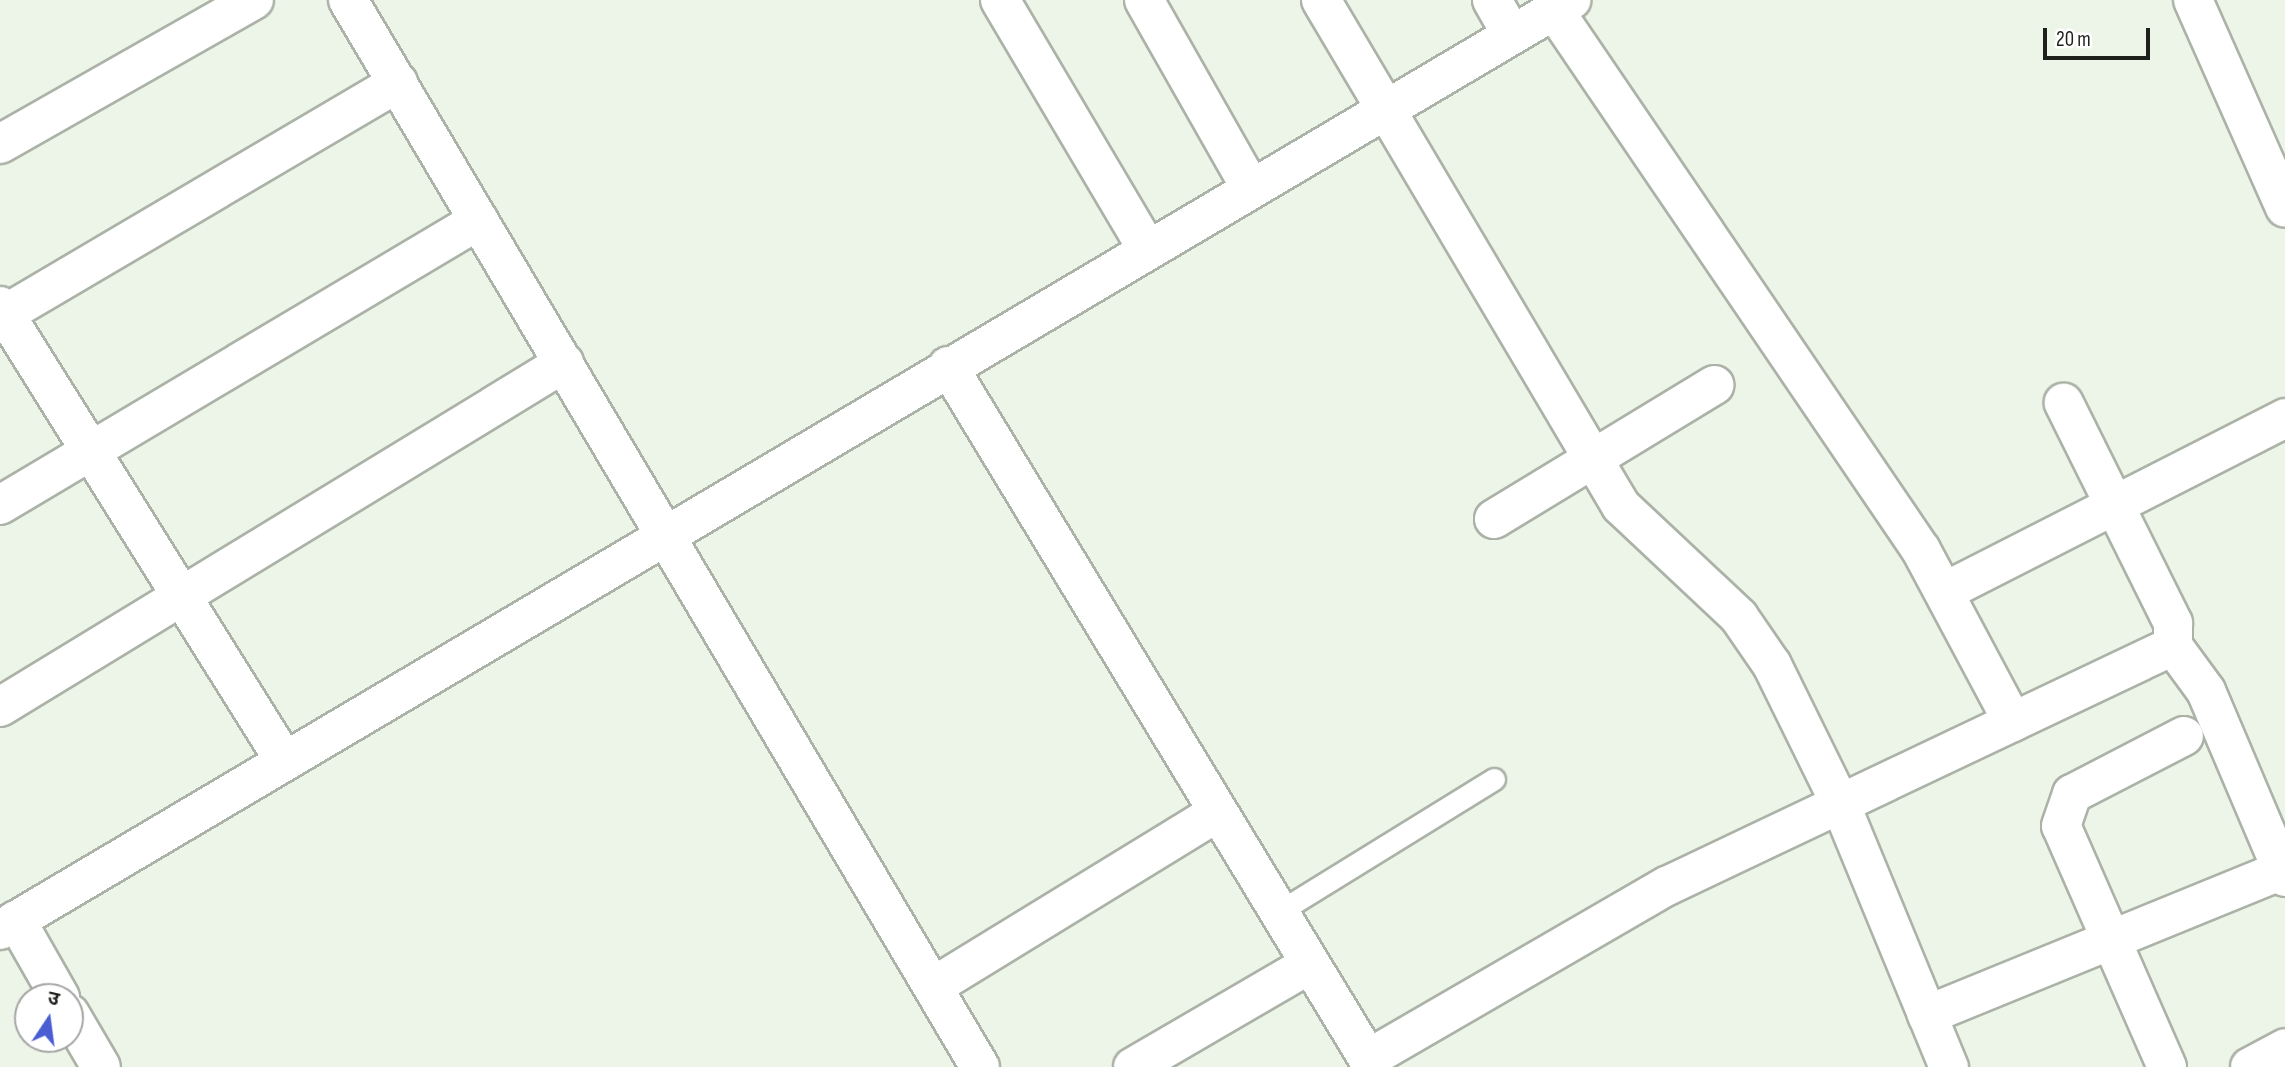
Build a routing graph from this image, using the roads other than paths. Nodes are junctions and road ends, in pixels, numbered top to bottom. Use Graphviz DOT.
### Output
graph roads {
  1 [pos="254,0"];
  2 [pos="348,0"];
  3 [pos="1000,0"];
  4 [pos="1144,0"];
  5 [pos="1321,0"];
  6 [pos="1492,0"];
  7 [pos="2193,0"];
  8 [pos="1563,5"];
  9 [pos="1512,35"];
  10 [pos="398,83"];
  11 [pos="1385,109"];
  12 [pos="0,144"];
  13 [pos="1251,188"];
  14 [pos="2285,208"];
  15 [pos="479,220"];
  16 [pos="1147,249"];
  17 [pos="2,312"];
  18 [pos="564,363"];
  19 [pos="948,366"];
  20 [pos="1714,385"];
  21 [pos="2064,403"];
  22 [pos="2285,418"];
  23 [pos="90,450"];
  24 [pos="1591,460"];
  25 [pos="0,505"];
  26 [pos="2112,508"];
  27 [pos="1493,519"];
  28 [pos="666,534"];
  29 [pos="1946,591"];
  30 [pos="186,593"];
  31 [pos="2173,646"];
  32 [pos="0,707"];
  33 [pos="2013,722"];
  34 [pos="2184,736"];
  35 [pos="284,760"];
  36 [pos="1494,779"];
  37 [pos="1840,803"];
  38 [pos="1216,813"];
  39 [pos="2284,872"];
  40 [pos="1278,913"];
  41 [pos="8,925"];
  42 [pos="2111,940"];
  43 [pos="1308,965"];
  44 [pos="50,983"];
  45 [pos="934,986"];
  46 [pos="1927,1015"];
  47 [pos="84,1038"];
  48 [pos="2285,1048"];
  49 [pos="1371,1063"];
  50 [pos="101,1067"];
  51 [pos="979,1067"];
  52 [pos="1133,1067"];
  53 [pos="1949,1067"];
  54 [pos="2167,1067"];
  55 [pos="2250,1067"];
  1 -- 12 [label="street"];
  2 -- 10 [label="street"];
  3 -- 16 [label="street"];
  4 -- 13 [label="street"];
  5 -- 11 [label="street"];
  6 -- 9 [label="street"];
  7 -- 14 [label="street"];
  8 -- 9 [label="street"];
  8 -- 29 [label="street"];
  9 -- 11 [label="street"];
  10 -- 15 [label="street"];
  10 -- 17 [label="street"];
  11 -- 13 [label="street"];
  11 -- 24 [label="street"];
  13 -- 16 [label="street"];
  15 -- 18 [label="street"];
  15 -- 23 [label="street"];
  16 -- 19 [label="street"];
  17 -- 23 [label="street"];
  18 -- 28 [label="street"];
  18 -- 30 [label="street"];
  19 -- 28 [label="street"];
  19 -- 38 [label="street"];
  20 -- 24 [label="street"];
  21 -- 26 [label="street"];
  22 -- 26 [label="street"];
  23 -- 25 [label="street"];
  23 -- 30 [label="street"];
  24 -- 27 [label="street"];
  24 -- 37 [label="street"];
  26 -- 29 [label="street"];
  26 -- 31 [label="street"];
  28 -- 35 [label="street"];
  28 -- 45 [label="street"];
  29 -- 33 [label="street"];
  30 -- 32 [label="street"];
  30 -- 35 [label="street"];
  31 -- 33 [label="street"];
  31 -- 39 [label="street"];
  33 -- 37 [label="street"];
  34 -- 42 [label="street"];
  35 -- 41 [label="street"];
  36 -- 40 [label="lane"];
  37 -- 46 [label="street"];
  37 -- 49 [label="street"];
  38 -- 40 [label="street"];
  38 -- 45 [label="street"];
  39 -- 42 [label="street"];
  40 -- 43 [label="street"];
  41 -- 44 [label="street"];
  42 -- 46 [label="street"];
  42 -- 54 [label="street"];
  43 -- 49 [label="street"];
  43 -- 52 [label="street"];
  45 -- 51 [label="street"];
  46 -- 53 [label="street"];
  47 -- 50 [label="street"];
  48 -- 55 [label="street"];
}
